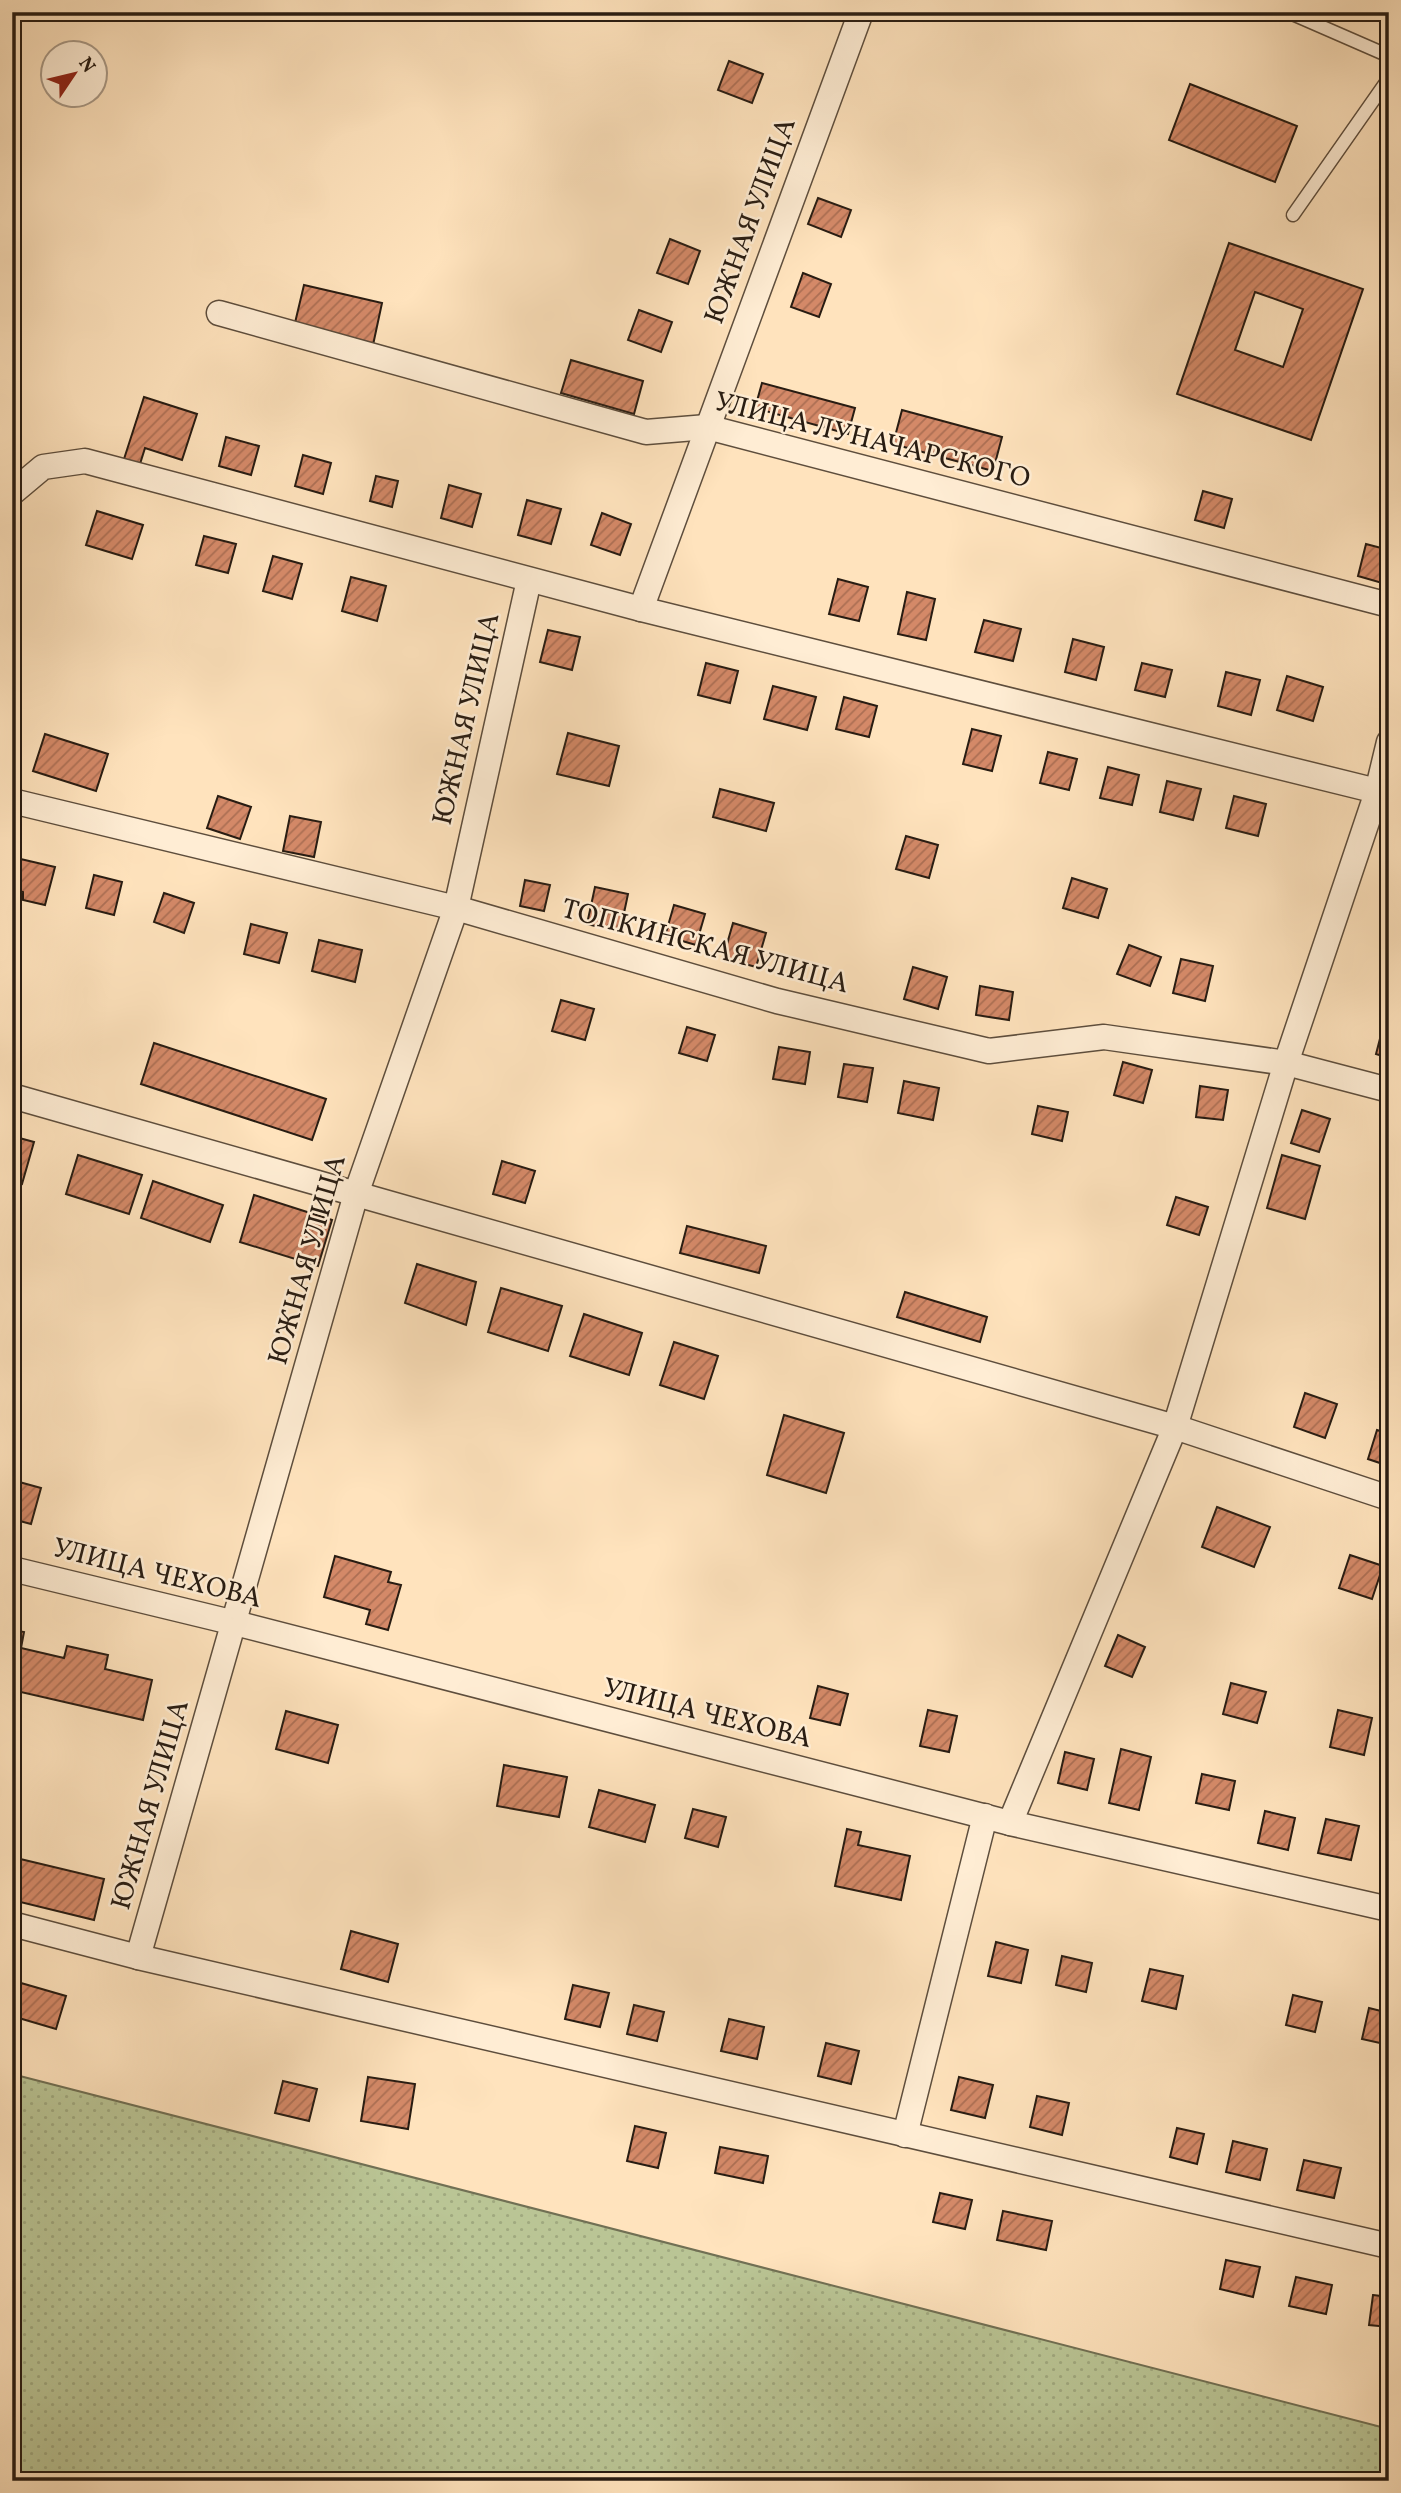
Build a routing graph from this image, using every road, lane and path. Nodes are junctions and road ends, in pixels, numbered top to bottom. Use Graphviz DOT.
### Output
graph roads {
  1 [pos="861,12"];
  2 [pos="1287,12"];
  3 [pos="1389,56"];
  4 [pos="1389,78"];
  5 [pos="1293,215"];
  6 [pos="219,313"];
  7 [pos="706,427"];
  8 [pos="12,493"];
  9 [pos="529,580"];
  10 [pos="1389,605"];
  11 [pos="640,609"];
  12 [pos="1389,742"];
  13 [pos="1383,793"];
  14 [pos="12,801"];
  15 [pos="456,908"];
  16 [pos="1286,1063"];
  17 [pos="1389,1090"];
  18 [pos="12,1096"];
  19 [pos="356,1194"];
  20 [pos="1175,1427"];
  21 [pos="1389,1498"];
  22 [pos="12,1569"];
  23 [pos="235,1623"];
  24 [pos="985,1816"];
  25 [pos="1010,1823"];
  26 [pos="1389,1909"];
  27 [pos="12,1924"];
  28 [pos="138,1957"];
  29 [pos="905,2134"];
  30 [pos="1389,2246"];
  1 -- 7 [label="street, ЮЖНАЯ УЛИЦА"];
  2 -- 3 [label="lane"];
  4 -- 5 [label="lane"];
  6 -- 7 [label="street, УЛИЦА ЛУНАЧАРСКОГО"];
  7 -- 10 [label="street, УЛИЦА ЛУНАЧАРСКОГО"];
  7 -- 11 [label="street, ЮЖНАЯ УЛИЦА"];
  8 -- 9 [label="street"];
  9 -- 11 [label="street"];
  9 -- 15 [label="street, ЮЖНАЯ УЛИЦА"];
  11 -- 13 [label="street"];
  12 -- 13 [label="street"];
  13 -- 16 [label="street"];
  14 -- 15 [label="street, ТОПКИНСКАЯ УЛИЦА"];
  15 -- 16 [label="street, ТОПКИНСКАЯ УЛИЦА"];
  15 -- 19 [label="street, ЮЖНАЯ УЛИЦА"];
  16 -- 17 [label="street, ТОПКИНСКАЯ УЛИЦА"];
  16 -- 20 [label="street"];
  18 -- 19 [label="street"];
  19 -- 20 [label="street"];
  19 -- 23 [label="street, ЮЖНАЯ УЛИЦА"];
  20 -- 21 [label="street"];
  20 -- 25 [label="street"];
  22 -- 23 [label="street, УЛИЦА ЧЕХОВА"];
  23 -- 24 [label="street, УЛИЦА ЧЕХОВА"];
  23 -- 28 [label="street, ЮЖНАЯ УЛИЦА"];
  24 -- 25 [label="street, УЛИЦА ЧЕХОВА"];
  24 -- 29 [label="street"];
  25 -- 26 [label="street, УЛИЦА ЧЕХОВА"];
  27 -- 28 [label="street"];
  28 -- 29 [label="street"];
  29 -- 30 [label="street"];
}
